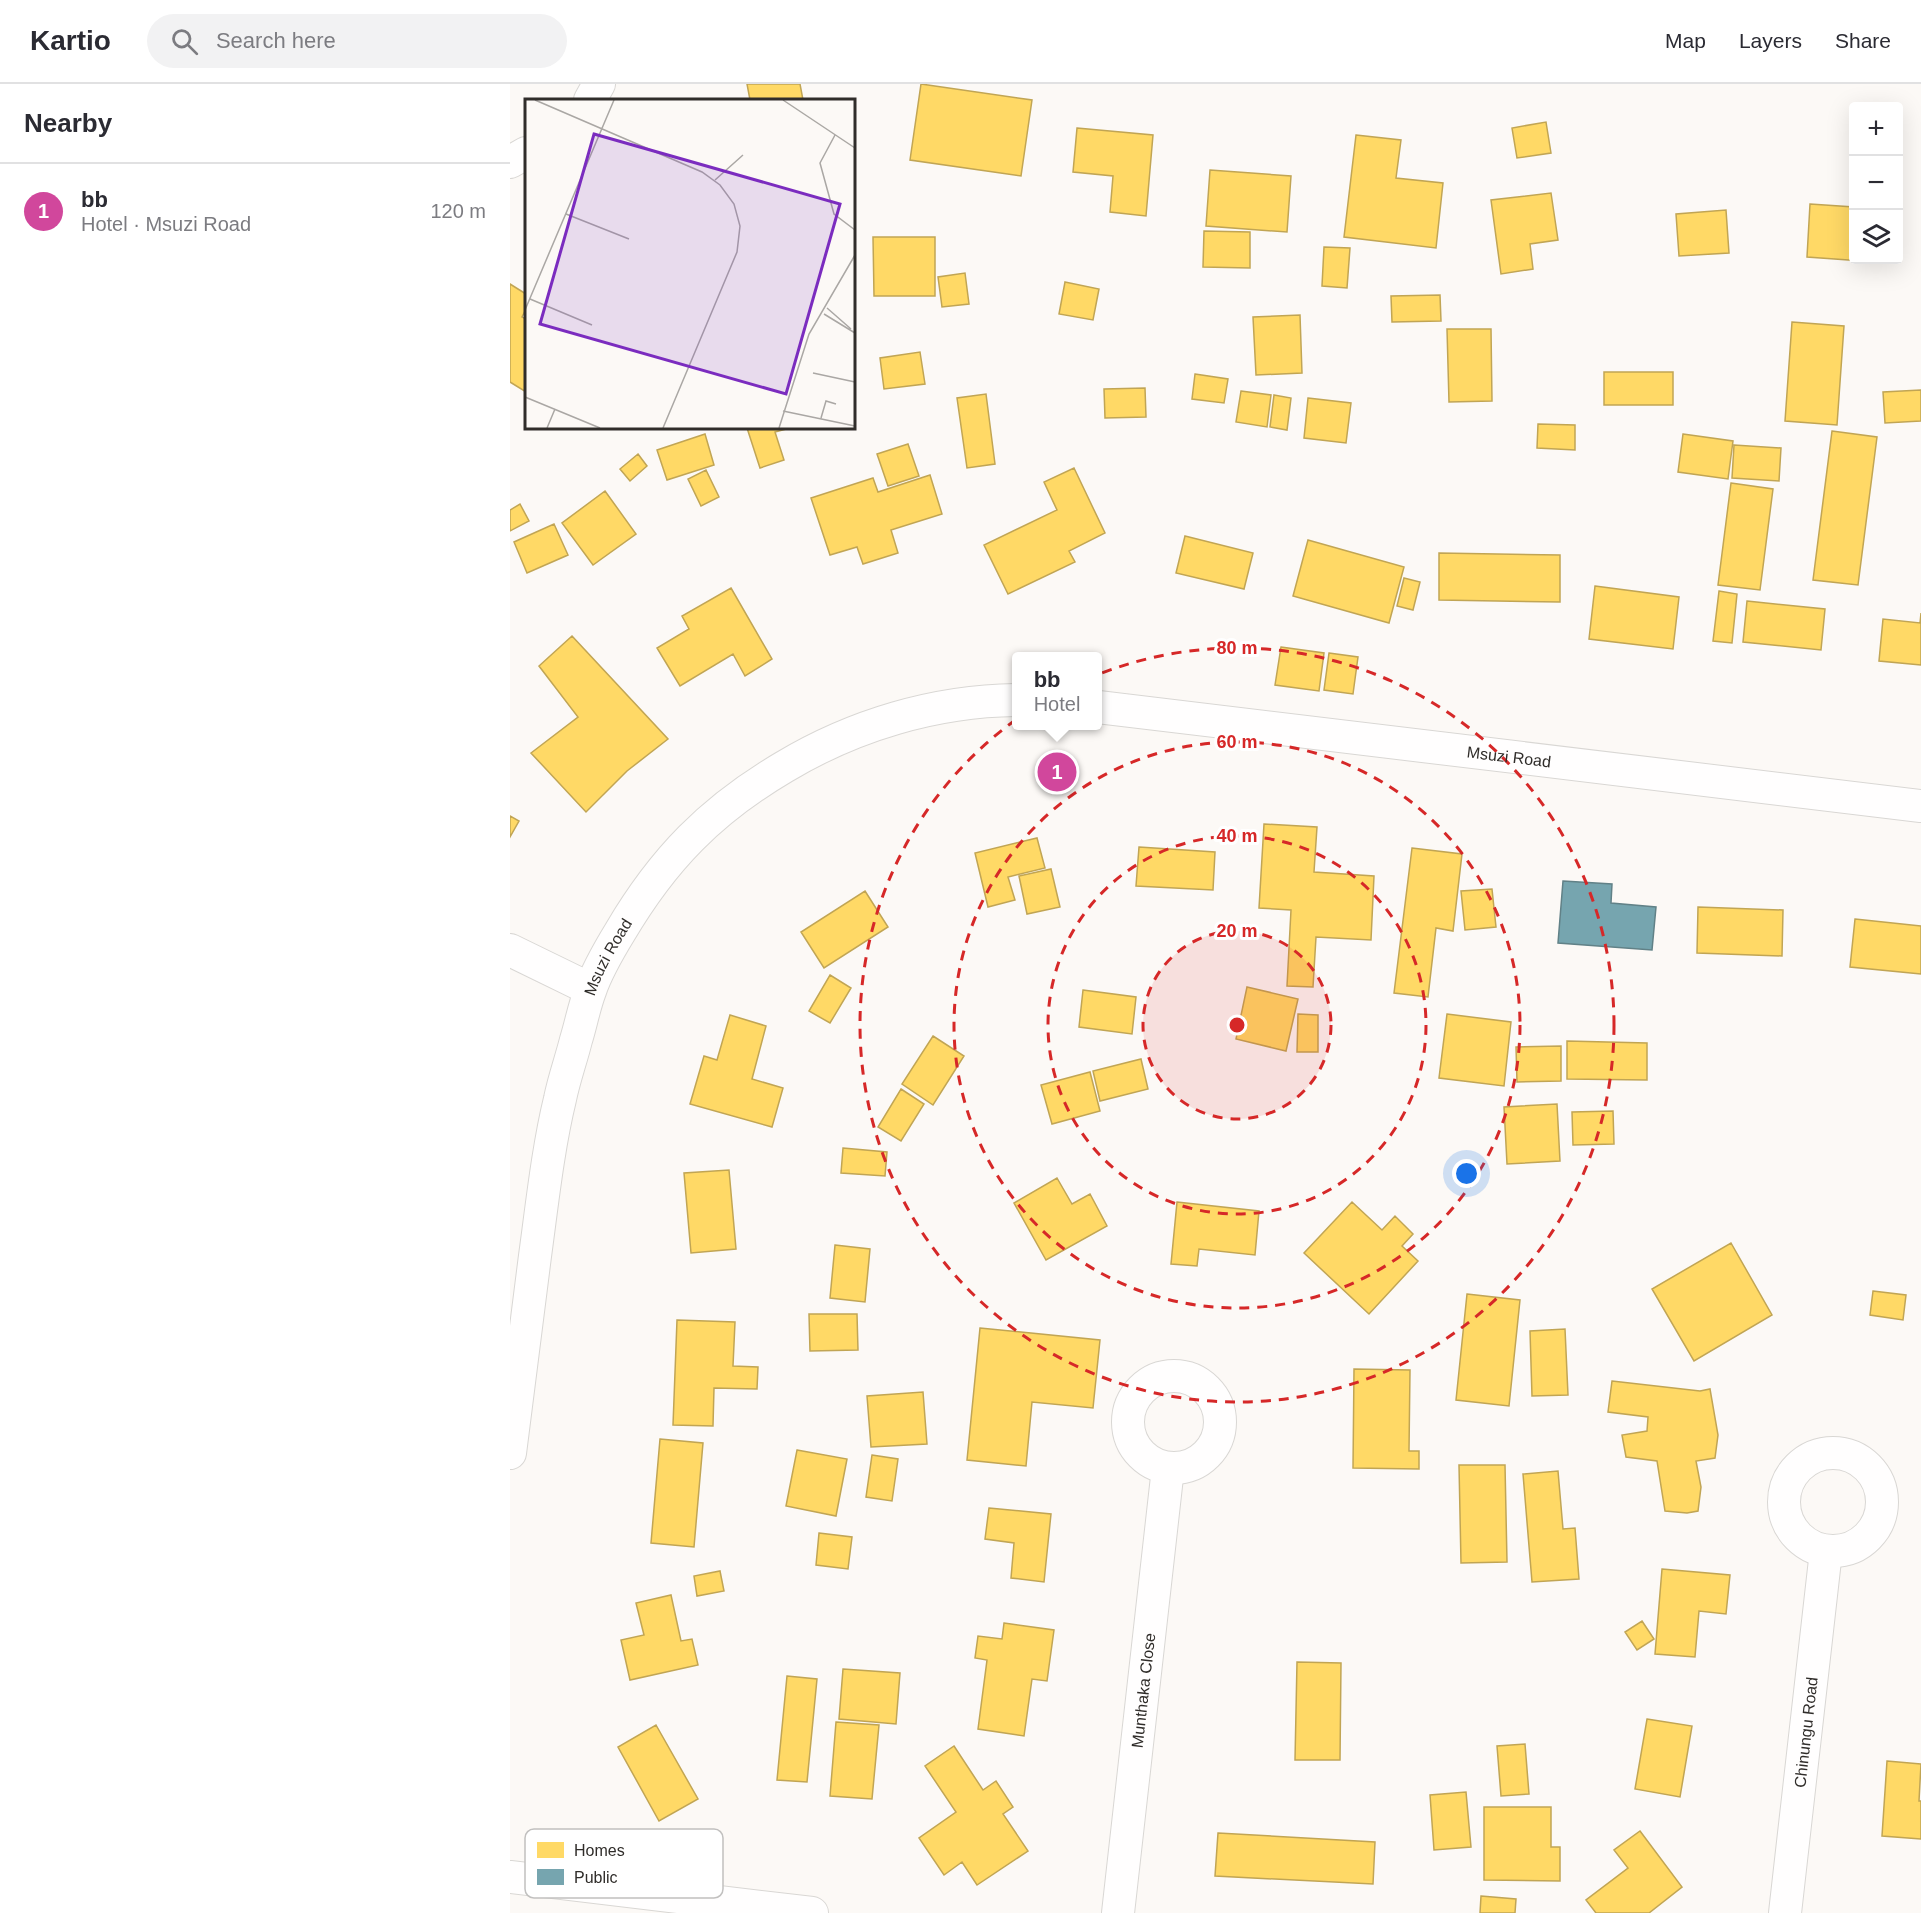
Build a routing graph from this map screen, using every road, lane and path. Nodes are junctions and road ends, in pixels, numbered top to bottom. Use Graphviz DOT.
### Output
graph roads {
  1 [pos="599,84"];
  2 [pos="591,99"];
  3 [pos="525,154"];
  4 [pos="510,162"];
  5 [pos="1012,700"];
  6 [pos="1102,707"];
  7 [pos="1921,806"];
  8 [pos="510,950"];
  9 [pos="590,989"];
  10 [pos="510,1453"];
  11 [pos="1168,1468"];
  12 [pos="1826,1551"];
  13 [pos="510,1877"];
  14 [pos="525,1879"];
  15 [pos="686,1898"];
  16 [pos="812,1913"];
  17 [pos="1118,1913"];
  18 [pos="1785,1913"];
  1 -- 2 [label="street"];
  3 -- 4 [label="street"];
  5 -- 9 [label="street, Msuzi Road"];
  6 -- 7 [label="street, Msuzi Road"];
  8 -- 9 [label="street"];
  9 -- 10 [label="street, Msuzi Road"];
  11 -- 17 [label="street, Munthaka Close"];
  12 -- 18 [label="street, Chinungu Road"];
  13 -- 14 [label="street"];
  15 -- 16 [label="street"];
}
